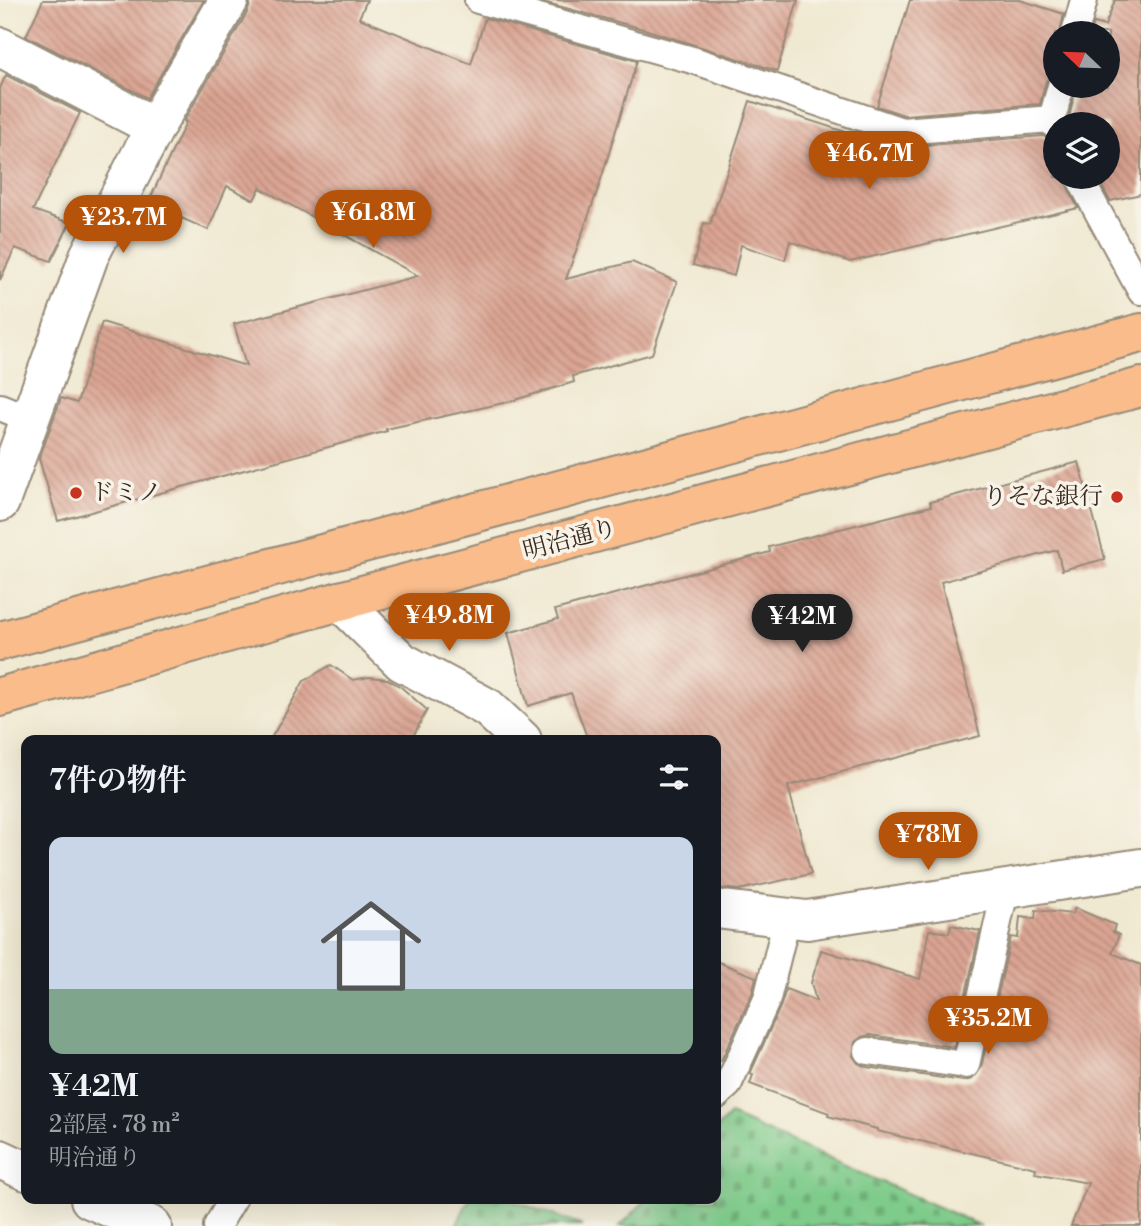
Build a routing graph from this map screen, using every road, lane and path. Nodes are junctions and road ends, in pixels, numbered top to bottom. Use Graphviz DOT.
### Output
graph roads {
  1 [pos="229,0"];
  2 [pos="478,0"];
  3 [pos="1084,0"];
  4 [pos="1078,21"];
  5 [pos="0,47"];
  6 [pos="1043,124"];
  7 [pos="155,127"];
  8 [pos="1086,189"];
  9 [pos="1141,291"];
  10 [pos="1141,333"];
  11 [pos="1141,387"];
  12 [pos="15,413"];
  13 [pos="0,502"];
  14 [pos="340,601"];
  15 [pos="0,641"];
  16 [pos="0,697"];
  17 [pos="517,735"];
  18 [pos="1141,869"];
  19 [pos="1005,891"];
  20 [pos="721,910"];
  21 [pos="787,918"];
  22 [pos="868,1051"];
  23 [pos="721,1091"];
  24 [pos="0,1159"];
  25 [pos="21,1169"];
  26 [pos="101,1204"];
  27 [pos="230,1204"];
  28 [pos="152,1226"];
  29 [pos="217,1226"];
  1 -- 7 [label="street"];
  2 -- 6 [label="lane"];
  3 -- 4 [label="lane"];
  5 -- 7 [label="street"];
  7 -- 12 [label="street"];
  8 -- 9 [label="lane"];
  10 -- 15 [label="main road, 明治通り"];
  11 -- 14 [label="main road, 明治通り"];
  12 -- 13 [label="street"];
  14 -- 16 [label="main road, 明治通り"];
  14 -- 17 [label="street"];
  18 -- 19 [label="street"];
  19 -- 21 [label="street"];
  19 -- 22 [label="lane"];
  20 -- 21 [label="street"];
  21 -- 23 [label="lane"];
  24 -- 25 [label="street"];
  26 -- 28 [label="street"];
  27 -- 29 [label="lane"];
}
